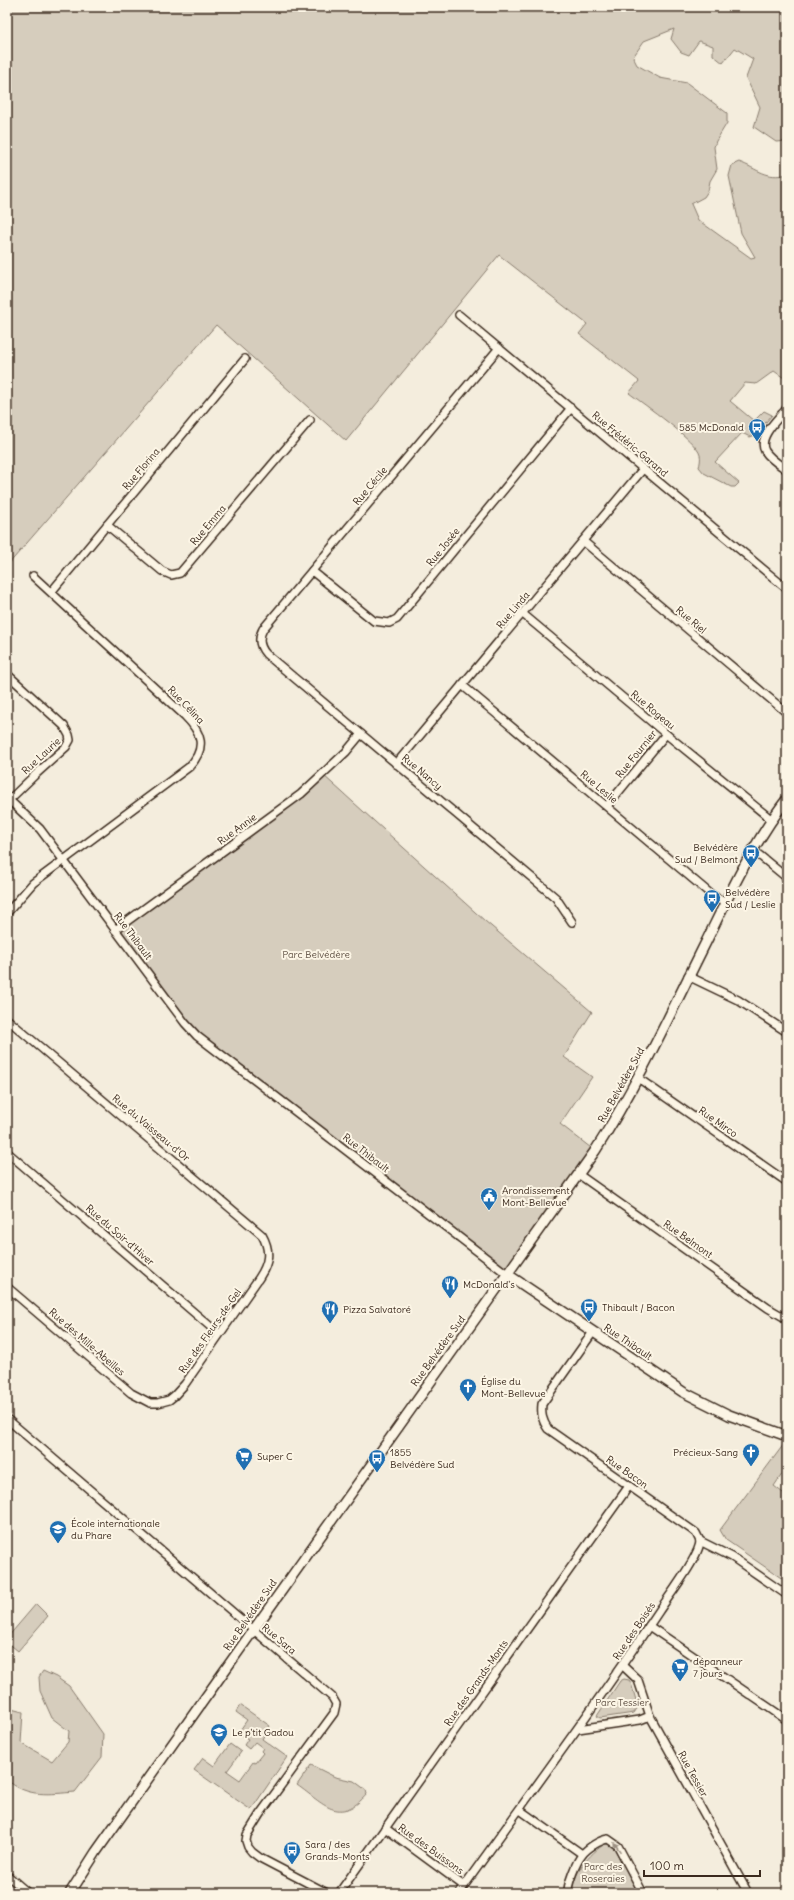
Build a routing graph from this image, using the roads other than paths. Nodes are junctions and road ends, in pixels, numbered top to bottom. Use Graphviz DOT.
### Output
graph roads {
  1 [pos="459,315"];
  2 [pos="499,348"];
  3 [pos="245,359"];
  4 [pos="571,408"];
  5 [pos="787,408"];
  6 [pos="310,420"];
  7 [pos="643,469"];
  8 [pos="787,470"];
  9 [pos="107,525"];
  10 [pos="583,542"];
  11 [pos="312,571"];
  12 [pos="34,576"];
  13 [pos="787,589"];
  14 [pos="52,592"];
  15 [pos="523,614"];
  16 [pos="260,639"];
  17 [pos="7,674"];
  18 [pos="462,685"];
  19 [pos="787,713"];
  20 [pos="361,734"];
  21 [pos="666,734"];
  22 [pos="396,764"];
  23 [pos="8,799"];
  24 [pos="787,799"];
  25 [pos="607,806"];
  26 [pos="772,820"];
  27 [pos="753,850"];
  28 [pos="63,860"];
  29 [pos="787,878"];
  30 [pos="725,902"];
  31 [pos="7,913"];
  32 [pos="572,922"];
  33 [pos="115,930"];
  34 [pos="688,976"];
  35 [pos="7,1019"];
  36 [pos="787,1032"];
  37 [pos="638,1078"];
  38 [pos="7,1152"];
  39 [pos="578,1174"];
  40 [pos="787,1182"];
  41 [pos="268,1261"];
  42 [pos="507,1274"];
  43 [pos="7,1287"];
  44 [pos="787,1319"];
  45 [pos="593,1332"];
  46 [pos="219,1334"];
  47 [pos="158,1403"];
  48 [pos="7,1419"];
  49 [pos="787,1436"];
  50 [pos="629,1486"];
  51 [pos="700,1540"];
  52 [pos="787,1595"];
  53 [pos="649,1626"];
  54 [pos="253,1630"];
  55 [pos="623,1666"];
  56 [pos="650,1716"];
  57 [pos="787,1720"];
  58 [pos="578,1729"];
  59 [pos="520,1810"];
  60 [pos="385,1828"];
  61 [pos="582,1854"];
  62 [pos="7,1875"];
  63 [pos="464,1886"];
  64 [pos="28,1893"];
  65 [pos="70,1893"];
  66 [pos="327,1893"];
  67 [pos="339,1893"];
  68 [pos="459,1893"];
  69 [pos="568,1893"];
  70 [pos="643,1893"];
  71 [pos="748,1893"];
  1 -- 2 [label="street, Rue Frédéric-Garand"];
  2 -- 4 [label="street, Rue Frédéric-Garand"];
  2 -- 11 [label="street, Rue Cécile"];
  3 -- 9 [label="street, Rue Florina"];
  4 -- 7 [label="street, Rue Frédéric-Garand"];
  4 -- 11 [label="street, Rue Josée"];
  5 -- 8 [label="street"];
  6 -- 9 [label="street, Rue Emma"];
  7 -- 10 [label="street, Rue Linda"];
  7 -- 13 [label="street, Rue Frédéric-Garand"];
  9 -- 14 [label="street, Rue Florina"];
  10 -- 15 [label="street, Rue Linda"];
  10 -- 19 [label="street, Rue Riel"];
  11 -- 16 [label="street, Rue Cécile"];
  12 -- 14 [label="street, Rue Célina"];
  14 -- 28 [label="street, Rue Célina"];
  15 -- 18 [label="street, Rue Linda"];
  15 -- 21 [label="street, Rue Rogeau"];
  16 -- 20 [label="street, Rue Nancy"];
  17 -- 23 [label="street, Rue Laurie"];
  18 -- 22 [label="street, Rue Linda"];
  18 -- 25 [label="street, Rue Leslie"];
  20 -- 22 [label="street, Rue Nancy"];
  20 -- 33 [label="street, Rue Annie"];
  21 -- 25 [label="street, Rue Fournier"];
  21 -- 26 [label="street, Rue Rogeau"];
  22 -- 32 [label="street, Rue Nancy"];
  23 -- 28 [label="street, Rue Thibault"];
  24 -- 26 [label="street, Rue Belvédère Sud"];
  25 -- 30 [label="street, Rue Leslie"];
  26 -- 27 [label="street, Rue Belvédère Sud"];
  27 -- 29 [label="street"];
  27 -- 30 [label="street, Rue Belvédère Sud"];
  28 -- 31 [label="street, Rue Célina"];
  28 -- 33 [label="street, Rue Thibault"];
  30 -- 34 [label="street, Rue Belvédère Sud"];
  33 -- 42 [label="street, Rue Thibault"];
  34 -- 36 [label="street"];
  34 -- 37 [label="street, Rue Belvédère Sud"];
  35 -- 41 [label="street, Rue du Vaisseau-d'Or"];
  37 -- 39 [label="street, Rue Belvédère Sud"];
  37 -- 40 [label="street, Rue Mirco"];
  38 -- 46 [label="street, Rue du Soir-d'Hiver"];
  39 -- 42 [label="street, Rue Belvédère Sud"];
  39 -- 44 [label="street, Rue Belmont"];
  41 -- 46 [label="street, Rue des Fleurs-de-Gel"];
  42 -- 45 [label="street, Rue Thibault"];
  42 -- 54 [label="street, Rue Belvédère Sud"];
  43 -- 47 [label="street, Rue des Mille-Abeilles"];
  45 -- 49 [label="street, Rue Thibault"];
  45 -- 50 [label="street, Rue Bacon"];
  46 -- 47 [label="street, Rue des Fleurs-de-Gel"];
  48 -- 54 [label="street, Rue Sara"];
  50 -- 51 [label="street, Rue Bacon"];
  50 -- 60 [label="street, Rue des Grands-Monts"];
  51 -- 52 [label="street, Rue Bacon"];
  51 -- 53 [label="street, Rue des Boisés"];
  53 -- 55 [label="street, Rue des Boisés"];
  53 -- 57 [label="street"];
  54 -- 65 [label="street, Rue Belvédère Sud"];
  54 -- 66 [label="street, Rue Sara"];
  55 -- 56 [label="street, Rue Tessier"];
  55 -- 58 [label="street, Rue des Boisés"];
  56 -- 58 [label="street"];
  56 -- 71 [label="street, Rue Tessier"];
  58 -- 59 [label="street, Rue des Boisés"];
  59 -- 61 [label="street"];
  59 -- 63 [label="street, Rue des Boisés"];
  60 -- 63 [label="street, Rue des Buissons"];
  60 -- 67 [label="street, Rue des Grands-Monts"];
  61 -- 69 [label="street"];
  70 -- 61 [label="street, one-way"];
  62 -- 64 [label="street"];
  63 -- 68 [label="street, Rue des Boisés"];
}
